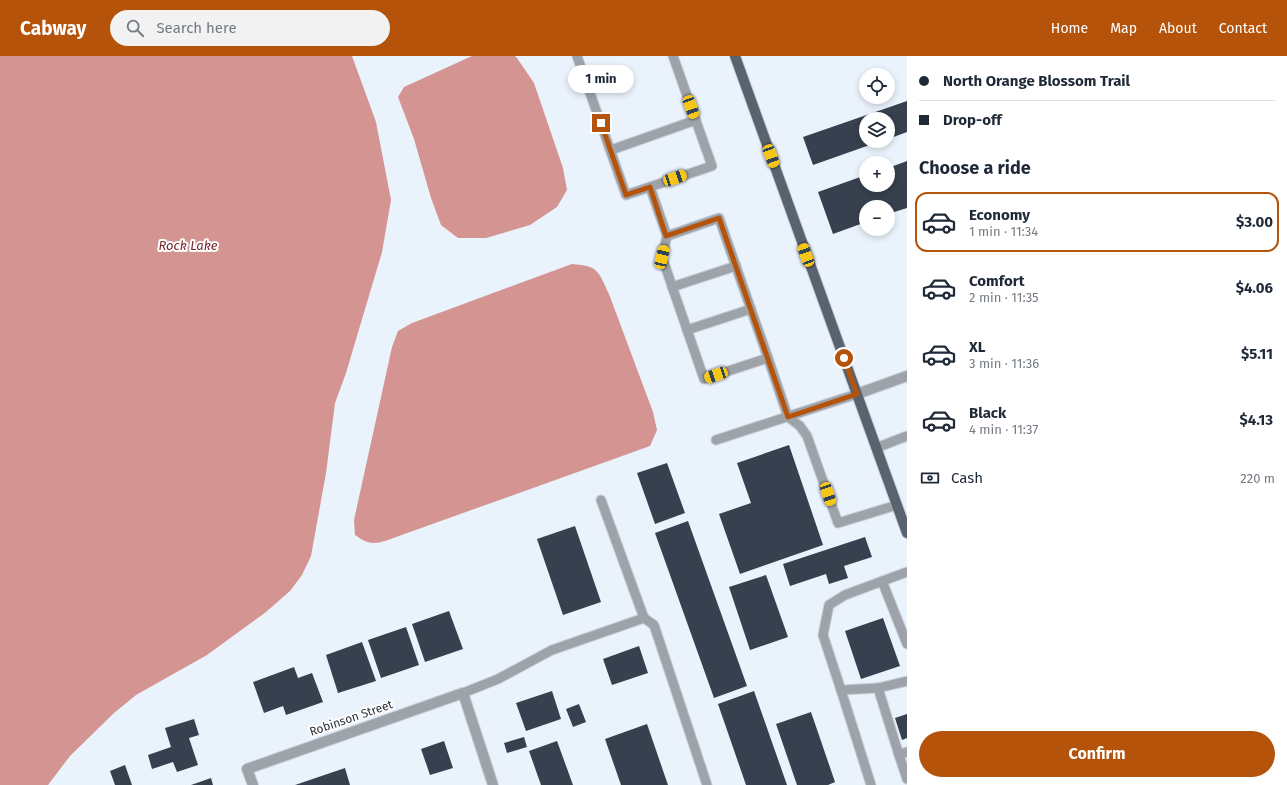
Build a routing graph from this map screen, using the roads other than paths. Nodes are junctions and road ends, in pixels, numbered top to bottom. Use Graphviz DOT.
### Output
graph roads {
  1 [pos="577,56"];
  2 [pos="673,56"];
  3 [pos="735,56"];
  4 [pos="696,120"];
  5 [pos="610,150"];
  6 [pos="650,187"];
  7 [pos="666,236"];
  8 [pos="736,266"];
  9 [pos="672,287"];
  10 [pos="751,309"];
  11 [pos="687,330"];
  12 [pos="768,358"];
  13 [pos="907,376"];
  14 [pos="857,394"];
  15 [pos="788,417"];
  16 [pos="907,436"];
  17 [pos="716,440"];
  18 [pos="876,448"];
  19 [pos="601,500"];
  20 [pos="897,505"];
  21 [pos="907,533"];
  22 [pos="907,572"];
  23 [pos="882,581"];
  24 [pos="644,618"];
  25 [pos="907,644"];
  26 [pos="907,681"];
  27 [pos="878,688"];
  28 [pos="841,690"];
  29 [pos="463,693"];
  30 [pos="903,753"];
  31 [pos="907,779"];
  32 [pos="253,785"];
  33 [pos="493,785"];
  34 [pos="707,785"];
  35 [pos="871,785"];
  1 -- 5 [label="lane"];
  2 -- 4 [label="lane"];
  3 -- 14 [label="main road"];
  4 -- 5 [label="lane"];
  4 -- 6 [label="lane"];
  5 -- 6 [label="lane"];
  6 -- 7 [label="lane"];
  7 -- 8 [label="lane"];
  7 -- 9 [label="lane"];
  8 -- 9 [label="lane"];
  8 -- 10 [label="lane"];
  9 -- 11 [label="lane"];
  10 -- 11 [label="lane"];
  10 -- 12 [label="lane"];
  11 -- 12 [label="lane"];
  12 -- 15 [label="lane"];
  13 -- 14 [label="street"];
  14 -- 15 [label="lane"];
  14 -- 18 [label="main road"];
  15 -- 17 [label="lane"];
  15 -- 20 [label="lane"];
  16 -- 18 [label="lane"];
  18 -- 20 [label="main road"];
  19 -- 24 [label="lane"];
  20 -- 21 [label="main road"];
  22 -- 23 [label="lane"];
  23 -- 25 [label="lane"];
  23 -- 28 [label="lane"];
  24 -- 29 [label="lane"];
  24 -- 34 [label="lane"];
  26 -- 27 [label="lane"];
  27 -- 28 [label="lane"];
  27 -- 30 [label="lane"];
  28 -- 35 [label="lane"];
  29 -- 32 [label="street, Robinson Street"];
  29 -- 33 [label="street"];
  30 -- 31 [label="lane"];
}
